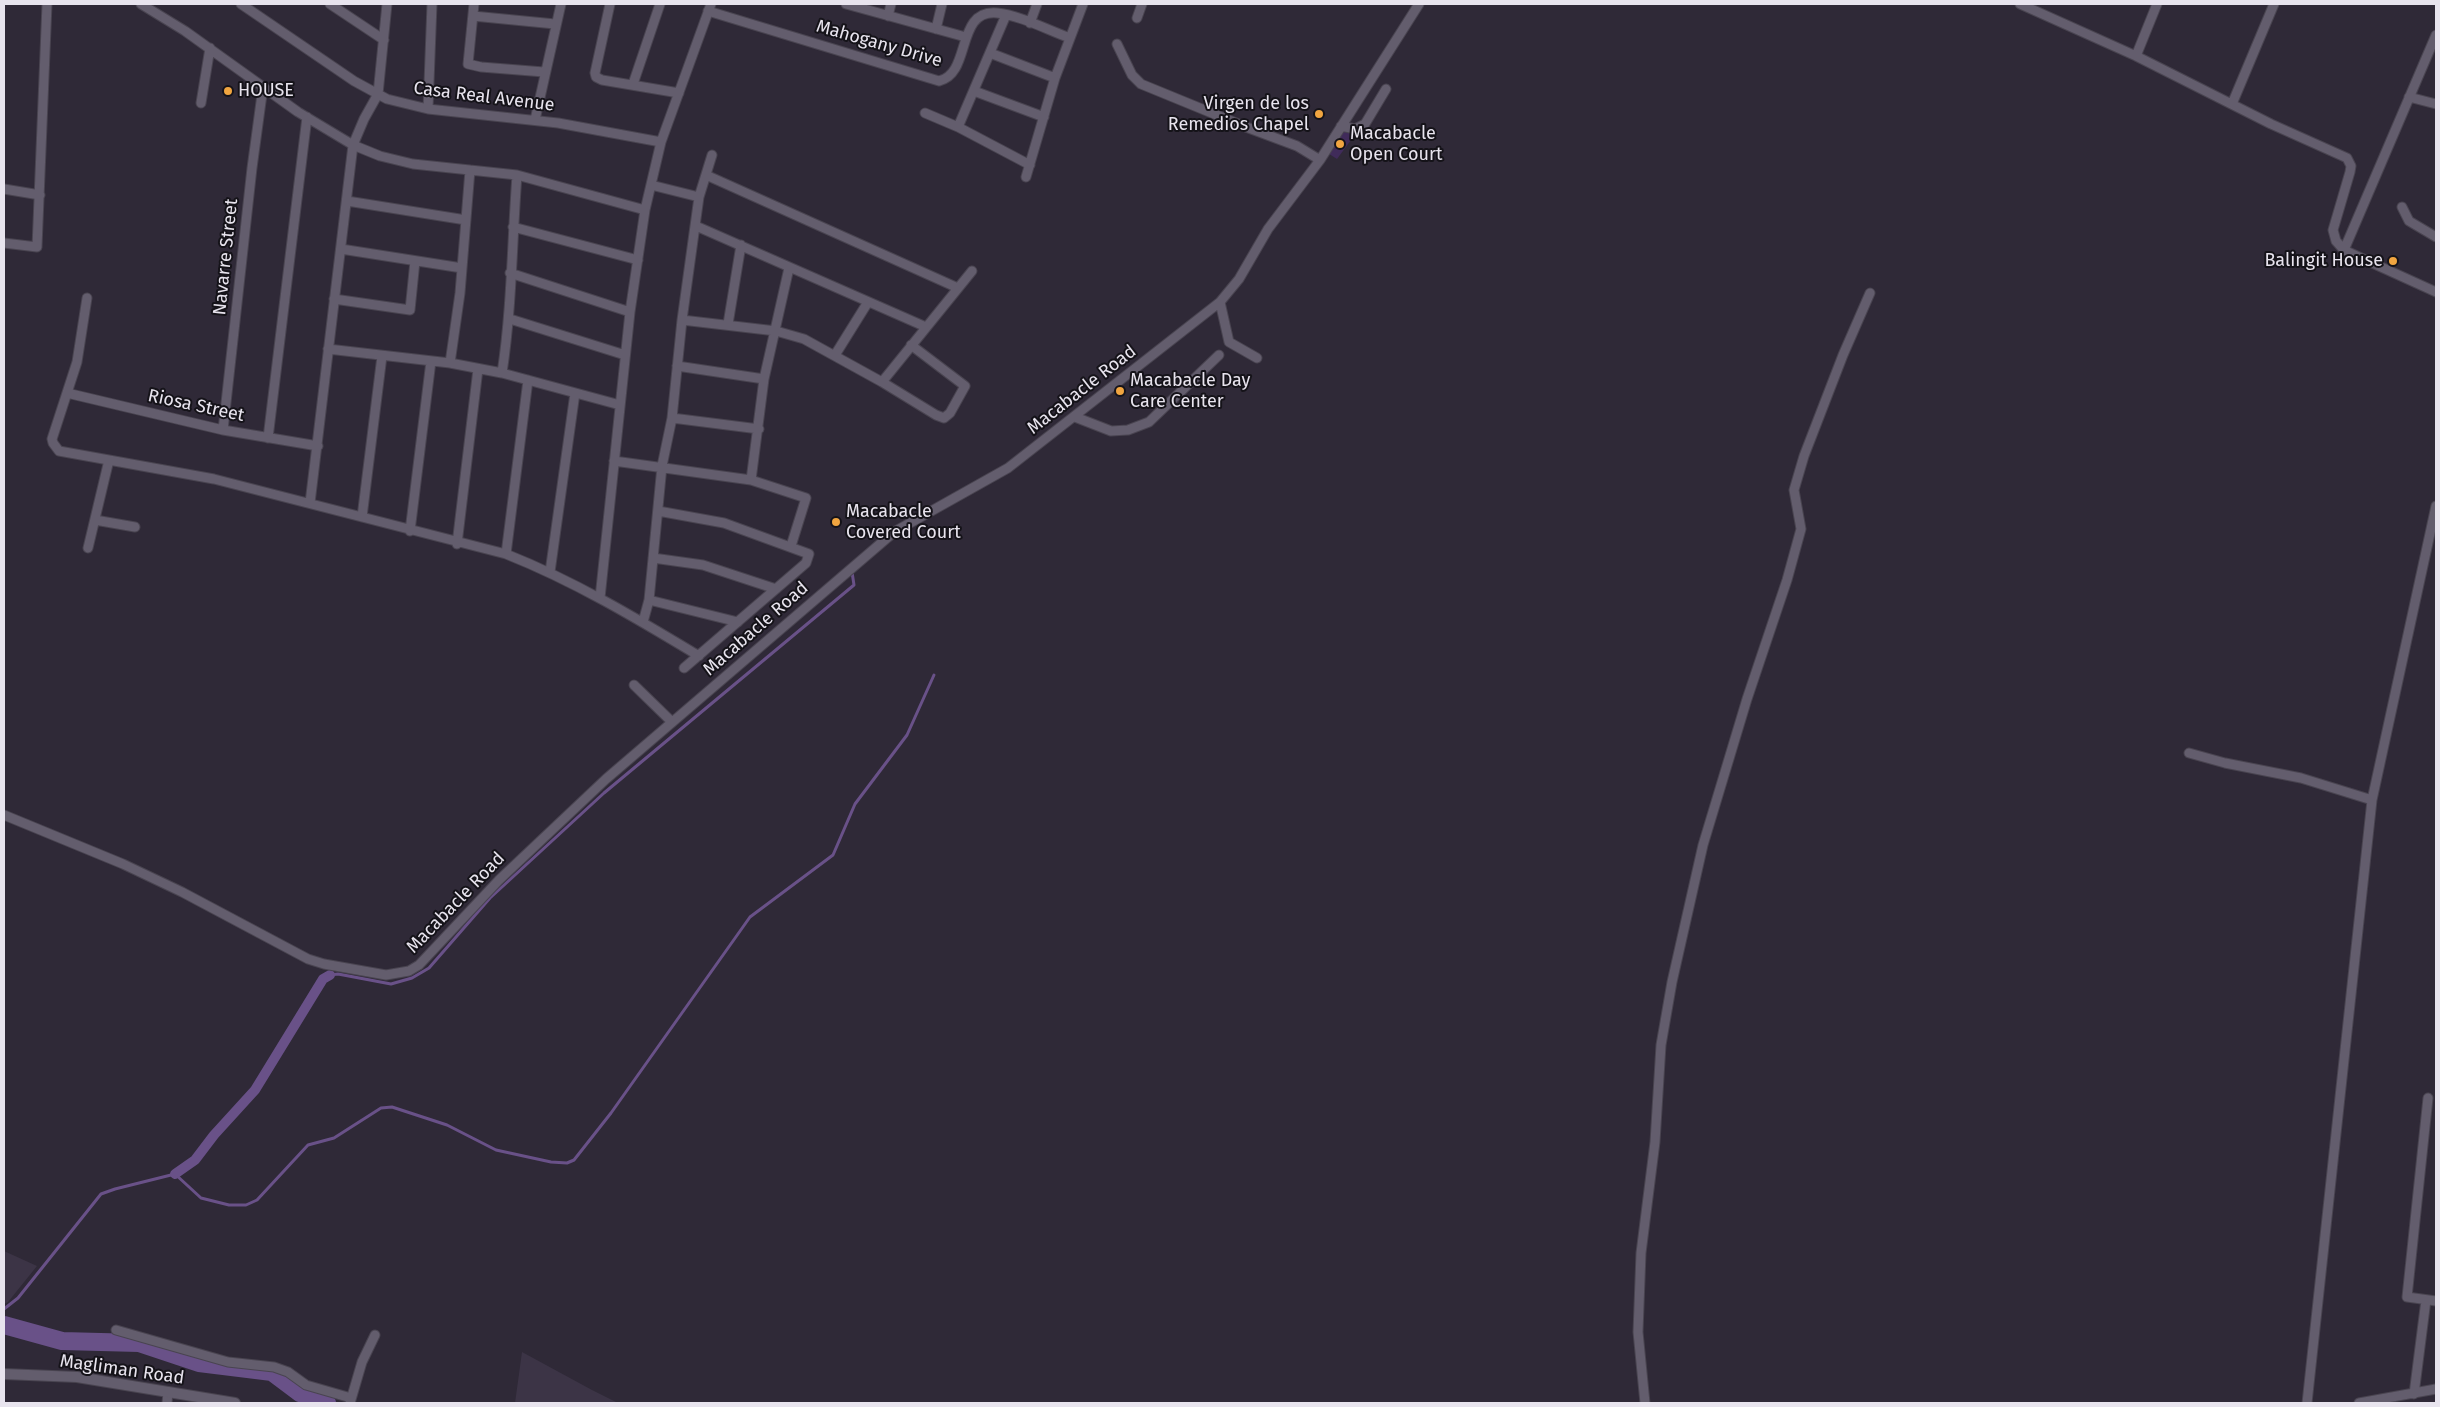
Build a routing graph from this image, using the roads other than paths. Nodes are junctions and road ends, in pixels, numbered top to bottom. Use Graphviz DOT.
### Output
graph roads {
  1 [pos="47,4"];
  2 [pos="141,4"];
  3 [pos="240,4"];
  4 [pos="330,4"];
  5 [pos="387,4"];
  6 [pos="432,4"];
  7 [pos="474,4"];
  8 [pos="561,4"];
  9 [pos="610,4"];
  10 [pos="660,4"];
  11 [pos="846,4"];
  12 [pos="891,4"];
  13 [pos="942,4"];
  14 [pos="990,4"];
  15 [pos="1037,4"];
  16 [pos="1083,4"];
  17 [pos="1142,4"];
  18 [pos="1419,4"];
  19 [pos="2020,4"];
  20 [pos="2157,4"];
  21 [pos="2274,4"];
  22 [pos="338,7"];
  23 [pos="710,7"];
  24 [pos="1006,14"];
  25 [pos="987,15"];
  26 [pos="473,16"];
  27 [pos="888,16"];
  28 [pos="1137,18"];
  29 [pos="1030,23"];
  30 [pos="555,24"];
  31 [pos="936,29"];
  32 [pos="2436,35"];
  33 [pos="962,36"];
  34 [pos="1070,38"];
  35 [pos="384,40"];
  36 [pos="1116,44"];
  37 [pos="210,48"];
  38 [pos="990,53"];
  39 [pos="2136,56"];
  40 [pos="544,72"];
  41 [pos="1055,78"];
  42 [pos="633,84"];
  43 [pos="263,87"];
  44 [pos="1386,89"];
  45 [pos="974,91"];
  46 [pos="679,93"];
  47 [pos="378,94"];
  48 [pos="2409,97"];
  49 [pos="201,103"];
  50 [pos="2232,104"];
  51 [pos="2436,104"];
  52 [pos="428,109"];
  53 [pos="925,113"];
  54 [pos="307,117"];
  55 [pos="1044,117"];
  56 [pos="535,120"];
  57 [pos="1341,126"];
  58 [pos="958,127"];
  59 [pos="661,142"];
  60 [pos="353,145"];
  61 [pos="712,155"];
  62 [pos="1320,160"];
  63 [pos="1030,165"];
  64 [pos="470,170"];
  65 [pos="517,175"];
  66 [pos="706,175"];
  67 [pos="1026,177"];
  68 [pos="651,185"];
  69 [pos="4,189"];
  70 [pos="40,195"];
  71 [pos="699,197"];
  72 [pos="347,201"];
  73 [pos="2402,207"];
  74 [pos="645,210"];
  75 [pos="466,220"];
  76 [pos="696,226"];
  77 [pos="514,227"];
  78 [pos="2436,237"];
  79 [pos="4,243"];
  80 [pos="741,246"];
  81 [pos="341,249"];
  82 [pos="2344,250"];
  83 [pos="638,260"];
  84 [pos="415,261"];
  85 [pos="462,268"];
  86 [pos="790,268"];
  87 [pos="972,271"];
  88 [pos="510,273"];
  89 [pos="958,288"];
  90 [pos="2436,292"];
  91 [pos="1870,293"];
  92 [pos="87,298"];
  93 [pos="334,300"];
  94 [pos="868,302"];
  95 [pos="1220,302"];
  96 [pos="630,312"];
  97 [pos="510,319"];
  98 [pos="682,320"];
  99 [pos="728,324"];
  100 [pos="926,328"];
  101 [pos="776,331"];
  102 [pos="911,345"];
  103 [pos="328,350"];
  104 [pos="625,355"];
  105 [pos="835,355"];
  106 [pos="1219,355"];
  107 [pos="382,356"];
  108 [pos="1257,358"];
  109 [pos="431,361"];
  110 [pos="450,363"];
  111 [pos="677,366"];
  112 [pos="478,369"];
  113 [pos="502,373"];
  114 [pos="764,379"];
  115 [pos="528,380"];
  116 [pos="882,382"];
  117 [pos="575,392"];
  118 [pos="67,393"];
  119 [pos="620,404"];
  120 [pos="1075,417"];
  121 [pos="672,418"];
  122 [pos="759,429"];
  123 [pos="223,430"];
  124 [pos="268,438"];
  125 [pos="318,446"];
  126 [pos="109,460"];
  127 [pos="614,461"];
  128 [pos="662,466"];
  129 [pos="751,480"];
  130 [pos="310,503"];
  131 [pos="2436,506"];
  132 [pos="658,511"];
  133 [pos="362,517"];
  134 [pos="95,520"];
  135 [pos="135,528"];
  136 [pos="410,531"];
  137 [pos="457,544"];
  138 [pos="791,546"];
  139 [pos="88,548"];
  140 [pos="506,554"];
  141 [pos="653,558"];
  142 [pos="550,572"];
  143 [pos="776,590"];
  144 [pos="600,598"];
  145 [pos="649,600"];
  146 [pos="643,622"];
  147 [pos="738,622"];
  148 [pos="699,656"];
  149 [pos="684,668"];
  150 [pos="634,685"];
  151 [pos="672,722"];
  152 [pos="2189,753"];
  153 [pos="2372,800"];
  154 [pos="4,815"];
  155 [pos="2428,1098"];
  156 [pos="2426,1300"];
  157 [pos="2436,1301"];
  158 [pos="116,1330"];
  159 [pos="375,1335"];
  160 [pos="4,1374"];
  161 [pos="2436,1389"];
  162 [pos="168,1392"];
  163 [pos="2414,1394"];
  164 [pos="350,1401"];
  165 [pos="167,1403"];
  166 [pos="235,1403"];
  167 [pos="1645,1403"];
  168 [pos="2307,1403"];
  169 [pos="2359,1403"];
  1 -- 70 [label="street"];
  2 -- 37 [label="street"];
  3 -- 47 [label="street, Casa Real Avenue"];
  4 -- 22 [label="street"];
  5 -- 35 [label="street"];
  6 -- 52 [label="street"];
  7 -- 26 [label="street"];
  8 -- 30 [label="street"];
  9 -- 42 [label="street"];
  10 -- 42 [label="street"];
  11 -- 27 [label="street, Mahogany Drive"];
  12 -- 27 [label="street"];
  13 -- 31 [label="street"];
  14 -- 25 [label="street"];
  15 -- 29 [label="street"];
  16 -- 34 [label="street"];
  17 -- 28 [label="street"];
  18 -- 57 [label="street, Macabacle Road"];
  19 -- 39 [label="street"];
  20 -- 39 [label="street"];
  21 -- 50 [label="street"];
  22 -- 35 [label="street"];
  23 -- 25 [label="street, Mahogany Drive"];
  23 -- 46 [label="street"];
  24 -- 25 [label="street"];
  24 -- 29 [label="street"];
  24 -- 38 [label="street"];
  26 -- 30 [label="street"];
  26 -- 40 [label="street"];
  27 -- 31 [label="street, Mahogany Drive"];
  29 -- 34 [label="street"];
  30 -- 40 [label="street"];
  31 -- 33 [label="street, Mahogany Drive"];
  32 -- 48 [label="street"];
  34 -- 41 [label="street"];
  35 -- 47 [label="street"];
  36 -- 62 [label="street"];
  37 -- 43 [label="street"];
  37 -- 49 [label="street"];
  38 -- 41 [label="street"];
  38 -- 45 [label="street"];
  39 -- 50 [label="street"];
  40 -- 56 [label="street"];
  41 -- 55 [label="street"];
  42 -- 46 [label="street"];
  43 -- 54 [label="street"];
  43 -- 123 [label="street, Navarre Street"];
  44 -- 57 [label="street"];
  45 -- 55 [label="street"];
  45 -- 58 [label="street"];
  46 -- 59 [label="street"];
  47 -- 52 [label="street, Casa Real Avenue"];
  47 -- 60 [label="street"];
  48 -- 51 [label="street"];
  48 -- 82 [label="street"];
  50 -- 82 [label="street"];
  52 -- 56 [label="street, Casa Real Avenue"];
  53 -- 58 [label="street"];
  54 -- 60 [label="street"];
  54 -- 124 [label="street"];
  55 -- 63 [label="street"];
  56 -- 59 [label="street, Casa Real Avenue"];
  57 -- 62 [label="street, Macabacle Road"];
  58 -- 63 [label="street"];
  59 -- 68 [label="street"];
  60 -- 64 [label="street"];
  60 -- 72 [label="street"];
  61 -- 66 [label="street"];
  62 -- 95 [label="street, Macabacle Road"];
  63 -- 67 [label="street"];
  64 -- 65 [label="street"];
  64 -- 75 [label="street"];
  65 -- 74 [label="street"];
  65 -- 77 [label="street"];
  66 -- 71 [label="street"];
  66 -- 89 [label="street"];
  68 -- 71 [label="street"];
  68 -- 74 [label="street"];
  69 -- 70 [label="street"];
  70 -- 79 [label="street"];
  71 -- 76 [label="street"];
  72 -- 75 [label="street"];
  72 -- 81 [label="street"];
  73 -- 78 [label="street"];
  74 -- 83 [label="street"];
  75 -- 85 [label="street"];
  76 -- 80 [label="street"];
  76 -- 98 [label="street"];
  77 -- 83 [label="street"];
  77 -- 88 [label="street"];
  80 -- 86 [label="street"];
  80 -- 99 [label="street"];
  81 -- 84 [label="street"];
  81 -- 93 [label="street"];
  82 -- 90 [label="street"];
  83 -- 96 [label="street"];
  84 -- 85 [label="street"];
  84 -- 93 [label="street"];
  85 -- 110 [label="street"];
  86 -- 94 [label="street"];
  86 -- 101 [label="street"];
  87 -- 89 [label="street"];
  88 -- 96 [label="street"];
  88 -- 97 [label="street"];
  89 -- 100 [label="street"];
  91 -- 167 [label="street"];
  92 -- 118 [label="street"];
  93 -- 103 [label="street"];
  94 -- 100 [label="street"];
  94 -- 105 [label="street"];
  95 -- 108 [label="street"];
  95 -- 120 [label="street, Macabacle Road"];
  96 -- 104 [label="street"];
  97 -- 104 [label="street"];
  97 -- 113 [label="street"];
  98 -- 99 [label="street"];
  98 -- 111 [label="street"];
  99 -- 101 [label="street"];
  100 -- 102 [label="street"];
  101 -- 105 [label="street"];
  101 -- 114 [label="street"];
  102 -- 116 [label="street"];
  102 -- 116 [label="street"];
  103 -- 107 [label="street"];
  103 -- 125 [label="street"];
  104 -- 119 [label="street"];
  105 -- 116 [label="street"];
  106 -- 120 [label="street"];
  107 -- 109 [label="street"];
  107 -- 133 [label="street"];
  109 -- 110 [label="street"];
  109 -- 136 [label="street"];
  110 -- 112 [label="street"];
  111 -- 114 [label="street"];
  111 -- 121 [label="street"];
  112 -- 113 [label="street"];
  112 -- 137 [label="street"];
  113 -- 115 [label="street"];
  114 -- 122 [label="street"];
  115 -- 117 [label="street"];
  115 -- 140 [label="street"];
  117 -- 119 [label="street"];
  117 -- 142 [label="street"];
  118 -- 123 [label="street, Riosa Street"];
  118 -- 126 [label="street"];
  119 -- 127 [label="street"];
  120 -- 151 [label="street, Macabacle Road"];
  121 -- 122 [label="street"];
  121 -- 128 [label="street"];
  122 -- 129 [label="street"];
  123 -- 124 [label="street, Riosa Street"];
  124 -- 125 [label="street, Riosa Street"];
  125 -- 130 [label="street"];
  126 -- 130 [label="street"];
  126 -- 134 [label="street"];
  127 -- 128 [label="street"];
  127 -- 144 [label="street"];
  128 -- 129 [label="street"];
  128 -- 132 [label="street"];
  129 -- 138 [label="street"];
  130 -- 133 [label="street"];
  131 -- 153 [label="street"];
  132 -- 138 [label="street"];
  132 -- 141 [label="street"];
  133 -- 136 [label="street"];
  134 -- 135 [label="street"];
  134 -- 139 [label="street"];
  136 -- 137 [label="street"];
  137 -- 140 [label="street"];
  138 -- 143 [label="street"];
  140 -- 142 [label="street"];
  141 -- 143 [label="street"];
  141 -- 145 [label="street"];
  142 -- 144 [label="street"];
  143 -- 147 [label="street"];
  144 -- 146 [label="street"];
  145 -- 146 [label="street"];
  145 -- 147 [label="street"];
  146 -- 148 [label="street"];
  147 -- 148 [label="street"];
  148 -- 149 [label="street"];
  150 -- 151 [label="street"];
  151 -- 154 [label="street, Macabacle Road"];
  152 -- 153 [label="street"];
  153 -- 168 [label="street"];
  155 -- 156 [label="street"];
  156 -- 157 [label="street"];
  156 -- 163 [label="street"];
  158 -- 164 [label="street"];
  159 -- 164 [label="street"];
  160 -- 162 [label="street, Magliman Road"];
  161 -- 163 [label="street"];
  162 -- 165 [label="street"];
  162 -- 166 [label="street, Magliman Road"];
  163 -- 169 [label="street"];
}
